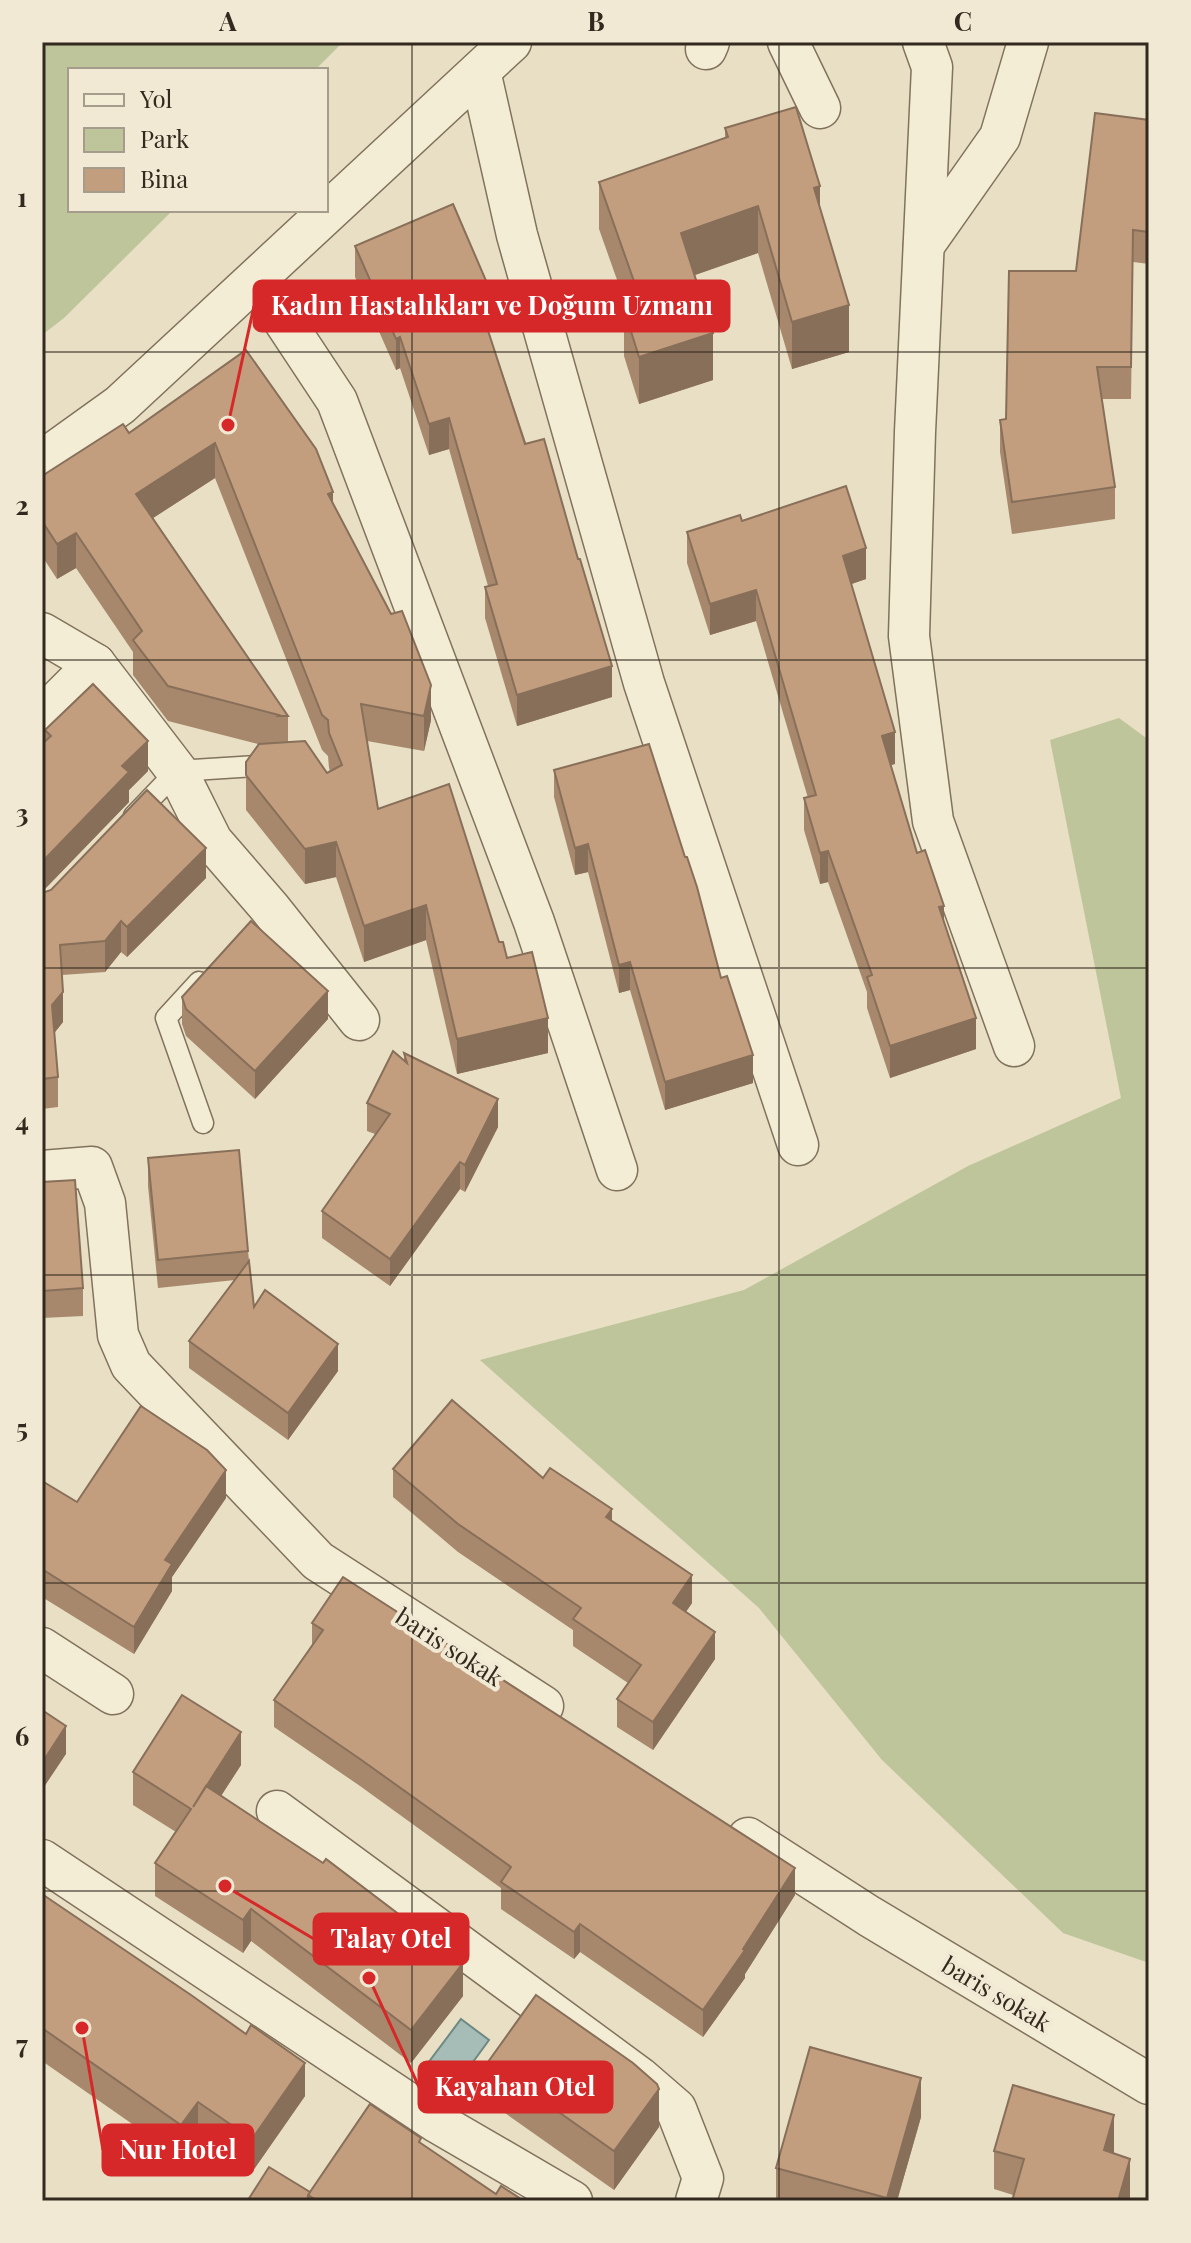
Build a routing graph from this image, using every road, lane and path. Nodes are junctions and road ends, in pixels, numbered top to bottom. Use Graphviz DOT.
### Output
graph roads {
  1 [pos="511,42"];
  2 [pos="788,42"];
  3 [pos="923,42"];
  4 [pos="1028,42"];
  5 [pos="480,71"];
  6 [pos="820,108"];
  7 [pos="924,245"];
  8 [pos="257,280"];
  9 [pos="42,461"];
  10 [pos="42,633"];
  11 [pos="95,664"];
  12 [pos="42,717"];
  13 [pos="286,764"];
  14 [pos="177,771"];
  15 [pos="125,825"];
  16 [pos="217,962"];
  17 [pos="359,1020"];
  18 [pos="1014,1046"];
  19 [pos="203,1123"];
  20 [pos="798,1145"];
  21 [pos="617,1170"];
  22 [pos="42,1171"];
  23 [pos="42,1648"];
  24 [pos="113,1694"];
  25 [pos="573,1726"];
  26 [pos="277,1811"];
  27 [pos="721,1821"];
  28 [pos="42,1860"];
  29 [pos="1149,2084"];
  30 [pos="572,2201"];
  31 [pos="696,2201"];
  1 -- 5 [label="street"];
  2 -- 6 [label="street"];
  3 -- 7 [label="street"];
  4 -- 7 [label="street"];
  5 -- 8 [label="street"];
  5 -- 20 [label="street"];
  7 -- 18 [label="street"];
  8 -- 9 [label="street"];
  8 -- 21 [label="street"];
  10 -- 11 [label="street"];
  11 -- 12 [label="street"];
  11 -- 14 [label="street"];
  13 -- 14 [label="lane"];
  14 -- 15 [label="lane"];
  14 -- 17 [label="street"];
  16 -- 19 [label="lane"];
  22 -- 25 [label="street, baris sokak"];
  23 -- 24 [label="street"];
  26 -- 31 [label="street"];
  27 -- 29 [label="street, baris sokak"];
  28 -- 30 [label="street"];
}
